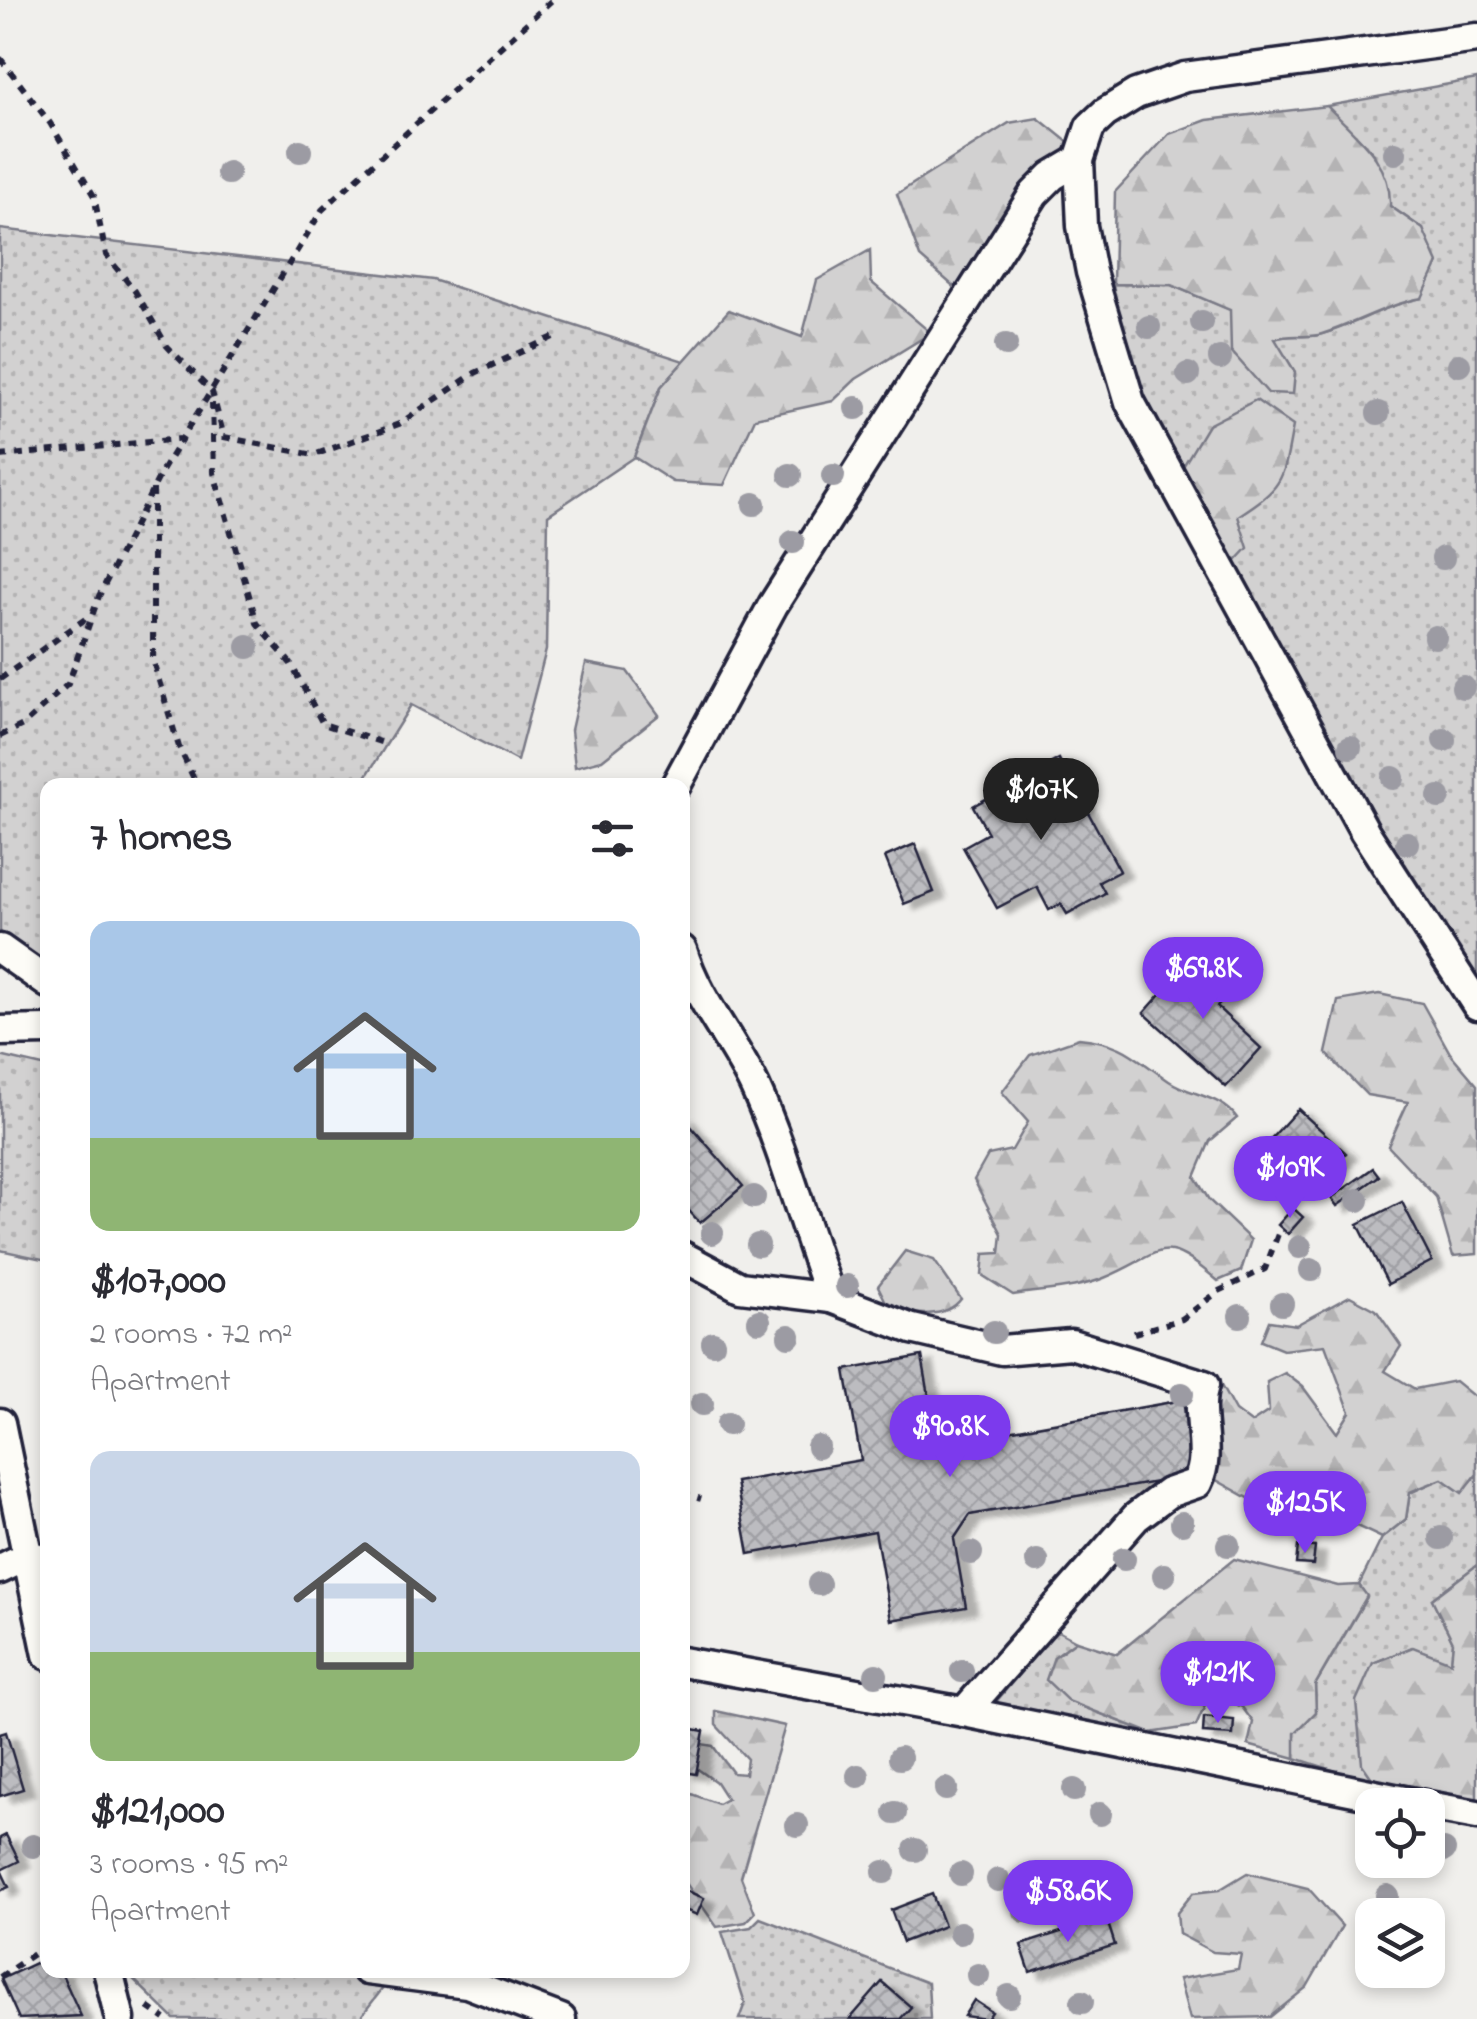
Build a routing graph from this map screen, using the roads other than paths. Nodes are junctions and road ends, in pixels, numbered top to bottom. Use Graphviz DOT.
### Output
graph roads {
  1 [pos="1477,38"];
  2 [pos="1080,160"];
  3 [pos="680,778"];
  4 [pos="0,949"];
  5 [pos="690,976"];
  6 [pos="40,977"];
  7 [pos="1477,1005"];
  8 [pos="0,1030"];
  9 [pos="40,1030"];
  10 [pos="690,1260"];
  11 [pos="831,1298"];
  12 [pos="0,1423"];
  13 [pos="37,1557"];
  14 [pos="0,1569"];
  15 [pos="40,1583"];
  16 [pos="690,1663"];
  17 [pos="964,1712"];
  18 [pos="1355,1791"];
  19 [pos="1445,1809"];
  20 [pos="1477,1815"];
  21 [pos="110,1978"];
  22 [pos="418,1978"];
  23 [pos="493,1990"];
  24 [pos="120,2019"];
  25 [pos="494,2019"];
  26 [pos="561,2019"];
  1 -- 2 [label="street"];
  2 -- 3 [label="street"];
  2 -- 7 [label="street"];
  4 -- 6 [label="street"];
  5 -- 11 [label="street"];
  8 -- 9 [label="street"];
  10 -- 11 [label="street"];
  11 -- 17 [label="street"];
  12 -- 13 [label="street"];
  13 -- 14 [label="street"];
  13 -- 15 [label="street"];
  16 -- 17 [label="street"];
  17 -- 18 [label="street"];
  19 -- 20 [label="street"];
  21 -- 24 [label="street"];
  22 -- 23 [label="street"];
  23 -- 25 [label="street"];
  23 -- 26 [label="street"];
}
